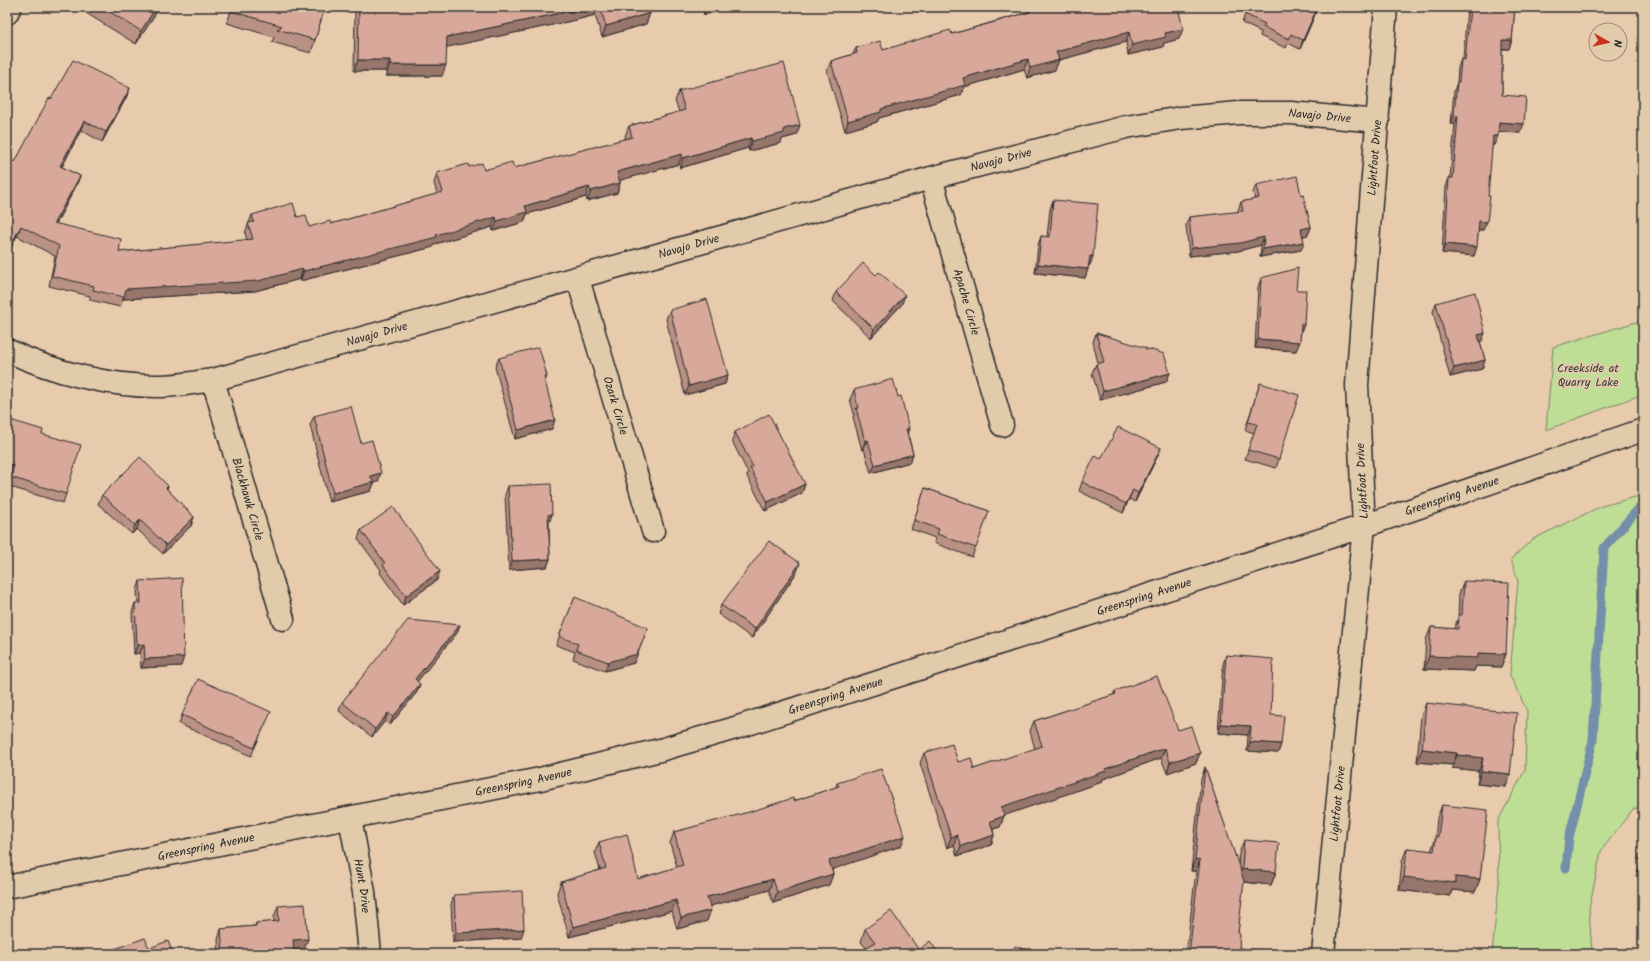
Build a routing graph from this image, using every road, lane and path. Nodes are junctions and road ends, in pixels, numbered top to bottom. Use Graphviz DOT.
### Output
graph roads {
  1 [pos="10,7"];
  2 [pos="1386,7"];
  3 [pos="7,13"];
  4 [pos="1378,121"];
  5 [pos="931,178"];
  6 [pos="578,279"];
  7 [pos="7,350"];
  8 [pos="213,380"];
  9 [pos="1002,425"];
  10 [pos="1643,430"];
  11 [pos="1364,526"];
  12 [pos="653,531"];
  13 [pos="283,619"];
  14 [pos="350,818"];
  15 [pos="7,887"];
  16 [pos="370,954"];
  17 [pos="1323,954"];
  1 -- 3 [label="street"];
  2 -- 4 [label="street, Lightfoot Drive"];
  4 -- 5 [label="street, Navajo Drive"];
  4 -- 11 [label="street, Lightfoot Drive"];
  5 -- 6 [label="street, Navajo Drive"];
  5 -- 9 [label="street, Apache Circle"];
  6 -- 8 [label="street, Navajo Drive"];
  6 -- 12 [label="street, Ozark Circle"];
  7 -- 8 [label="street, Navajo Drive"];
  8 -- 13 [label="street, Blackhawk Circle"];
  10 -- 11 [label="street, Greenspring Avenue"];
  11 -- 14 [label="street, Greenspring Avenue"];
  11 -- 17 [label="street, Lightfoot Drive"];
  14 -- 15 [label="street, Greenspring Avenue"];
  14 -- 16 [label="street, Hunt Drive"];
}
